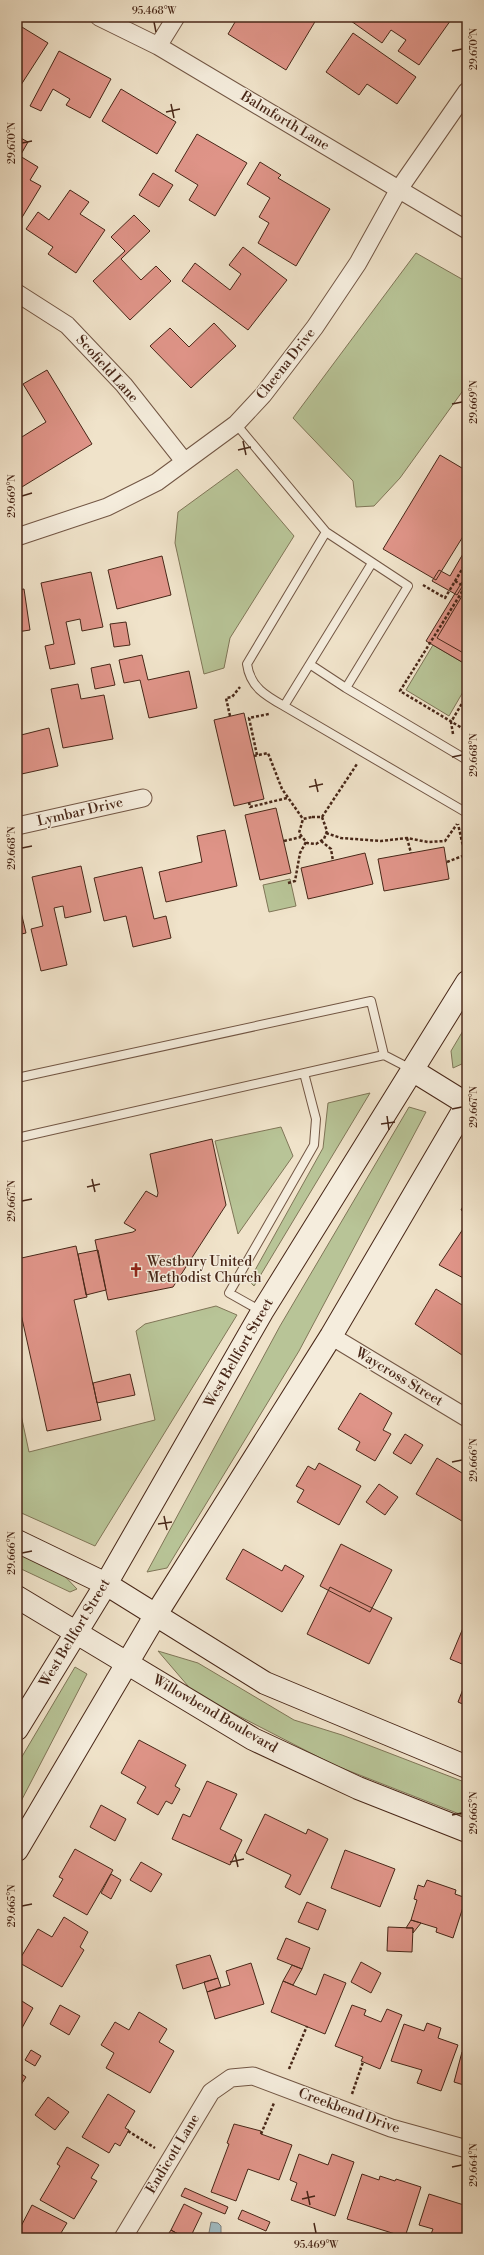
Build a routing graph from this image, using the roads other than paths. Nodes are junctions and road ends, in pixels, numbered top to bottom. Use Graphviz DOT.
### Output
graph roads {
  1 [pos="99,17"];
  2 [pos="176,17"];
  3 [pos="158,46"];
  4 [pos="467,91"];
  5 [pos="399,189"];
  6 [pos="467,230"];
  7 [pos="17,293"];
  8 [pos="236,424"];
  9 [pos="184,461"];
  10 [pos="326,532"];
  11 [pos="17,536"];
  12 [pos="372,563"];
  13 [pos="311,665"];
  14 [pos="346,688"];
  15 [pos="287,708"];
  16 [pos="467,760"];
  17 [pos="143,798"];
  18 [pos="467,813"];
  19 [pos="17,826"];
  20 [pos="467,982"];
  21 [pos="384,1055"];
  22 [pos="412,1070"];
  23 [pos="304,1073"];
  24 [pos="17,1078"];
  25 [pos="467,1104"];
  26 [pos="17,1138"];
  27 [pos="262,1312"];
  28 [pos="331,1336"];
  29 [pos="467,1418"];
  30 [pos="17,1541"];
  31 [pos="106,1584"];
  32 [pos="17,1598"];
  33 [pos="155,1616"];
  34 [pos="75,1634"];
  35 [pos="127,1663"];
  36 [pos="17,1729"];
  37 [pos="467,1767"];
  38 [pos="467,1831"];
  39 [pos="17,1850"];
  40 [pos="231,2078"];
  41 [pos="467,2149"];
  42 [pos="123,2238"];
  1 -- 3 [label="street, Balmforth Lane"];
  2 -- 3 [label="street"];
  3 -- 5 [label="street, Balmforth Lane"];
  4 -- 5 [label="street, Cheena Drive"];
  5 -- 6 [label="street, Balmforth Lane"];
  5 -- 8 [label="street, Cheena Drive"];
  7 -- 9 [label="street, Scofield Lane"];
  8 -- 9 [label="street, Cheena Drive"];
  8 -- 10 [label="lane"];
  9 -- 11 [label="street, Cheena Drive"];
  10 -- 12 [label="lane"];
  10 -- 15 [label="lane"];
  12 -- 13 [label="lane"];
  12 -- 14 [label="lane"];
  13 -- 14 [label="lane"];
  13 -- 15 [label="lane"];
  14 -- 16 [label="lane"];
  15 -- 18 [label="lane"];
  17 -- 19 [label="street, Lymbar Drive"];
  20 -- 22 [label="main road, West Bellfort Street"];
  21 -- 22 [label="lane"];
  21 -- 23 [label="lane"];
  21 -- 24 [label="lane"];
  22 -- 25 [label="main road"];
  22 -- 27 [label="main road, West Bellfort Street"];
  23 -- 26 [label="lane"];
  23 -- 27 [label="lane"];
  25 -- 28 [label="main road"];
  27 -- 31 [label="main road, West Bellfort Street"];
  28 -- 29 [label="street, Waycross Street"];
  28 -- 33 [label="main road"];
  30 -- 31 [label="main road"];
  31 -- 33 [label="main road"];
  31 -- 34 [label="main road, West Bellfort Street"];
  32 -- 34 [label="main road, Willowbend Boulevard"];
  33 -- 35 [label="main road"];
  33 -- 37 [label="main road"];
  34 -- 35 [label="main road, Willowbend Boulevard"];
  34 -- 36 [label="main road, West Bellfort Street"];
  35 -- 38 [label="main road, Willowbend Boulevard"];
  35 -- 39 [label="main road"];
  40 -- 41 [label="street, Creekbend Drive"];
  40 -- 42 [label="street, Endicott Lane"];
}
